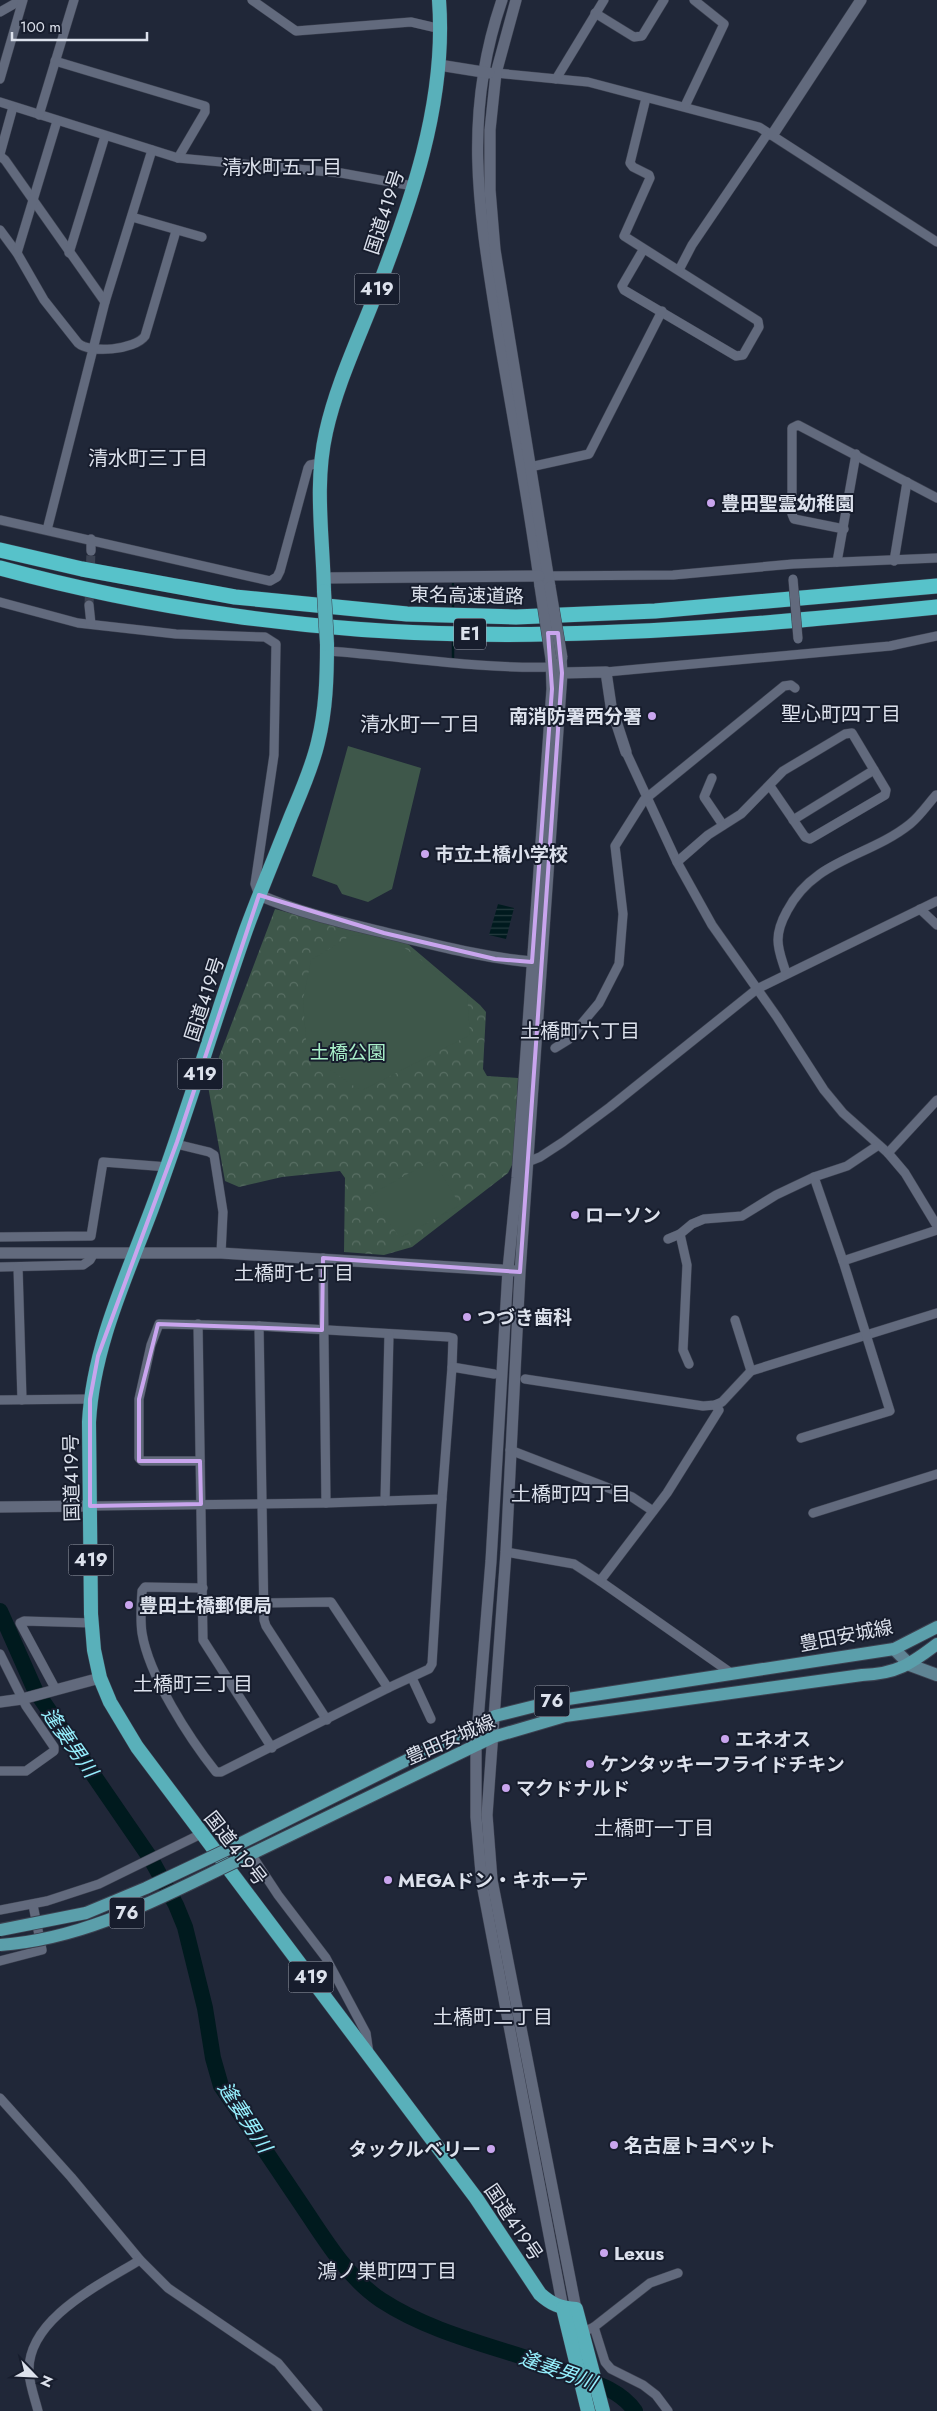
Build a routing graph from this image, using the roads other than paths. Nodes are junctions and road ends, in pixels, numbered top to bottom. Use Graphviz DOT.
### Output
graph roads {
  1 [pos="22,0"];
  2 [pos="74,0"];
  3 [pos="252,0"];
  4 [pos="439,0"];
  5 [pos="502,0"];
  6 [pos="516,0"];
  7 [pos="604,0"];
  8 [pos="664,0"];
  9 [pos="694,0"];
  10 [pos="861,0"];
  11 [pos="0,12"];
  12 [pos="595,13"];
  13 [pos="442,29"];
  14 [pos="55,61"];
  15 [pos="439,65"];
  16 [pos="483,73"];
  17 [pos="496,74"];
  18 [pos="0,79"];
  19 [pos="556,79"];
  20 [pos="646,98"];
  21 [pos="0,102"];
  22 [pos="685,106"];
  23 [pos="13,107"];
  24 [pos="39,115"];
  25 [pos="57,121"];
  26 [pos="773,134"];
  27 [pos="106,136"];
  28 [pos="152,150"];
  29 [pos="0,155"];
  30 [pos="178,158"];
  31 [pos="413,186"];
  32 [pos="33,200"];
  33 [pos="132,217"];
  34 [pos="0,230"];
  35 [pos="176,231"];
  36 [pos="202,237"];
  37 [pos="937,242"];
  38 [pos="643,250"];
  39 [pos="17,253"];
  40 [pos="69,253"];
  41 [pos="679,270"];
  42 [pos="104,302"];
  43 [pos="662,311"];
  44 [pos="92,349"];
  45 [pos="856,454"];
  46 [pos="320,463"];
  47 [pos="530,467"];
  48 [pos="908,482"];
  49 [pos="937,498"];
  50 [pos="0,520"];
  51 [pos="47,530"];
  52 [pos="844,530"];
  53 [pos="91,540"];
  54 [pos="4,551"];
  55 [pos="91,551"];
  56 [pos="937,558"];
  57 [pos="894,561"];
  58 [pos="837,562"];
  59 [pos="793,564"];
  60 [pos="3,569"];
  61 [pos="544,581"];
  62 [pos="323,584"];
  63 [pos="937,586"];
  64 [pos="0,602"];
  65 [pos="89,605"];
  66 [pos="937,606"];
  67 [pos="91,624"];
  68 [pos="937,636"];
  69 [pos="327,648"];
  70 [pos="800,655"];
  71 [pos="556,660"];
  72 [pos="606,672"];
  73 [pos="562,673"];
  74 [pos="795,688"];
  75 [pos="626,752"];
  76 [pos="874,770"];
  77 [pos="712,778"];
  78 [pos="770,786"];
  79 [pos="936,795"];
  80 [pos="648,797"];
  81 [pos="793,820"];
  82 [pos="723,825"];
  83 [pos="677,862"];
  84 [pos="259,895"];
  85 [pos="937,901"];
  86 [pos="920,910"];
  87 [pos="937,925"];
  88 [pos="532,962"];
  89 [pos="786,973"];
  90 [pos="758,989"];
  91 [pos="554,1048"];
  92 [pos="937,1100"];
  93 [pos="176,1144"];
  94 [pos="877,1146"];
  95 [pos="888,1153"];
  96 [pos="530,1161"];
  97 [pos="168,1167"];
  98 [pos="814,1177"];
  99 [pos="937,1226"];
  100 [pos="937,1230"];
  101 [pos="680,1234"];
  102 [pos="0,1237"];
  103 [pos="668,1239"];
  104 [pos="94,1252"];
  105 [pos="0,1253"];
  106 [pos="135,1253"];
  107 [pos="221,1253"];
  108 [pos="323,1258"];
  109 [pos="843,1261"];
  110 [pos="0,1267"];
  111 [pos="18,1267"];
  112 [pos="508,1270"];
  113 [pos="520,1272"];
  114 [pos="937,1313"];
  115 [pos="734,1320"];
  116 [pos="198,1324"];
  117 [pos="259,1326"];
  118 [pos="322,1330"];
  119 [pos="390,1334"];
  120 [pos="866,1334"];
  121 [pos="689,1364"];
  122 [pos="452,1367"];
  123 [pos="751,1371"];
  124 [pos="494,1374"];
  125 [pos="524,1379"];
  126 [pos="90,1399"];
  127 [pos="0,1400"];
  128 [pos="22,1400"];
  129 [pos="716,1405"];
  130 [pos="801,1438"];
  131 [pos="510,1450"];
  132 [pos="200,1461"];
  133 [pos="937,1474"];
  134 [pos="442,1499"];
  135 [pos="385,1501"];
  136 [pos="326,1503"];
  137 [pos="201,1504"];
  138 [pos="263,1504"];
  139 [pos="90,1506"];
  140 [pos="0,1507"];
  141 [pos="653,1511"];
  142 [pos="813,1513"];
  143 [pos="506,1552"];
  144 [pos="600,1581"];
  145 [pos="202,1588"];
  146 [pos="264,1603"];
  147 [pos="92,1623"];
  148 [pos="937,1627"];
  149 [pos="937,1644"];
  150 [pos="894,1649"];
  151 [pos="0,1654"];
  152 [pos="910,1665"];
  153 [pos="731,1673"];
  154 [pos="937,1675"];
  155 [pos="100,1678"];
  156 [pos="412,1678"];
  157 [pos="388,1688"];
  158 [pos="54,1691"];
  159 [pos="22,1699"];
  160 [pos="0,1702"];
  161 [pos="495,1716"];
  162 [pos="431,1719"];
  163 [pos="328,1720"];
  164 [pos="479,1723"];
  165 [pos="493,1737"];
  166 [pos="476,1745"];
  167 [pos="272,1748"];
  168 [pos="0,1771"];
  169 [pos="201,1834"];
  170 [pos="248,1855"];
  171 [pos="33,1905"];
  172 [pos="0,1910"];
  173 [pos="0,1930"];
  174 [pos="0,1945"];
  175 [pos="0,1961"];
  176 [pos="369,2055"];
  177 [pos="0,2098"];
  178 [pos="140,2260"];
  179 [pos="678,2272"];
  180 [pos="570,2309"];
  181 [pos="587,2330"];
  182 [pos="602,2406"];
  183 [pos="38,2411"];
  184 [pos="318,2411"];
  185 [pos="588,2411"];
  186 [pos="668,2411"];
  1 -- 11 [label="street"];
  1 -- 18 [label="street"];
  2 -- 14 [label="street"];
  3 -- 13 [label="street"];
  4 -- 13 [label="highway, 国道419号 / 419"];
  5 -- 16 [label="street"];
  6 -- 17 [label="street"];
  7 -- 12 [label="street"];
  8 -- 12 [label="street"];
  9 -- 22 [label="street"];
  10 -- 26 [label="street"];
  12 -- 19 [label="street"];
  13 -- 15 [label="highway, 国道419号 / 419"];
  14 -- 24 [label="street"];
  14 -- 30 [label="street"];
  15 -- 16 [label="street"];
  15 -- 31 [label="highway, 国道419号 / 419"];
  16 -- 17 [label="street"];
  16 -- 61 [label="street"];
  17 -- 19 [label="street"];
  17 -- 47 [label="street"];
  19 -- 20 [label="street"];
  20 -- 22 [label="street"];
  20 -- 38 [label="street"];
  21 -- 23 [label="street"];
  22 -- 26 [label="street"];
  23 -- 24 [label="street"];
  23 -- 29 [label="street"];
  24 -- 25 [label="street"];
  25 -- 27 [label="street"];
  25 -- 32 [label="street"];
  26 -- 37 [label="street"];
  26 -- 41 [label="street"];
  27 -- 28 [label="street"];
  27 -- 40 [label="street"];
  28 -- 30 [label="street"];
  28 -- 33 [label="street"];
  29 -- 32 [label="street"];
  30 -- 31 [label="street"];
  31 -- 46 [label="highway, 国道419号 / 419"];
  32 -- 39 [label="street"];
  32 -- 40 [label="street"];
  33 -- 35 [label="street"];
  33 -- 42 [label="street"];
  34 -- 39 [label="street"];
  35 -- 36 [label="street"];
  35 -- 44 [label="street"];
  38 -- 41 [label="street"];
  38 -- 43 [label="street"];
  39 -- 44 [label="street"];
  40 -- 42 [label="street"];
  41 -- 43 [label="street"];
  42 -- 44 [label="street"];
  43 -- 47 [label="street"];
  44 -- 51 [label="street"];
  45 -- 48 [label="street"];
  45 -- 52 [label="street"];
  45 -- 52 [label="street"];
  46 -- 53 [label="street"];
  46 -- 62 [label="highway, 国道419号 / 419"];
  47 -- 61 [label="street"];
  48 -- 49 [label="street"];
  48 -- 57 [label="street"];
  50 -- 51 [label="street"];
  51 -- 53 [label="street"];
  52 -- 58 [label="street"];
  53 -- 55 [label="street"];
  54 -- 63 [label="highway, 東名高速道路 / E1"];
  56 -- 57 [label="street"];
  57 -- 58 [label="street"];
  58 -- 59 [label="street"];
  59 -- 61 [label="street"];
  59 -- 70 [label="street, bridge"];
  60 -- 66 [label="highway, 東名高速道路 / E1"];
  61 -- 62 [label="street"];
  61 -- 71 [label="street, bridge"];
  62 -- 69 [label="highway, 国道419号 / 419, bridge"];
  64 -- 67 [label="street"];
  65 -- 67 [label="street"];
  67 -- 84 [label="street"];
  68 -- 70 [label="street"];
  69 -- 71 [label="street"];
  69 -- 84 [label="highway, 国道419号 / 419"];
  70 -- 72 [label="street"];
  71 -- 73 [label="street"];
  71 -- 88 [label="street"];
  72 -- 73 [label="street"];
  72 -- 75 [label="street"];
  73 -- 96 [label="street"];
  74 -- 80 [label="street"];
  75 -- 80 [label="street"];
  76 -- 78 [label="street"];
  76 -- 81 [label="street"];
  76 -- 81 [label="street"];
  77 -- 82 [label="street"];
  78 -- 81 [label="street"];
  78 -- 82 [label="street"];
  79 -- 89 [label="street"];
  80 -- 83 [label="street"];
  80 -- 91 [label="street"];
  82 -- 83 [label="street"];
  83 -- 90 [label="street"];
  84 -- 88 [label="street"];
  84 -- 93 [label="highway, 国道419号 / 419"];
  85 -- 86 [label="street"];
  86 -- 87 [label="street"];
  86 -- 89 [label="street"];
  88 -- 112 [label="street"];
  89 -- 90 [label="street"];
  90 -- 94 [label="street"];
  90 -- 96 [label="street"];
  92 -- 95 [label="street"];
  93 -- 97 [label="highway, 国道419号 / 419"];
  93 -- 107 [label="street"];
  94 -- 95 [label="street"];
  94 -- 98 [label="street"];
  95 -- 99 [label="street"];
  96 -- 113 [label="street"];
  97 -- 102 [label="street"];
  97 -- 106 [label="highway, 国道419号 / 419"];
  98 -- 101 [label="street"];
  98 -- 109 [label="street"];
  100 -- 109 [label="street"];
  101 -- 103 [label="street"];
  101 -- 121 [label="street"];
  104 -- 105 [label="street"];
  104 -- 106 [label="street"];
  104 -- 111 [label="street"];
  106 -- 107 [label="street"];
  106 -- 126 [label="highway, 国道419号 / 419"];
  107 -- 108 [label="street"];
  108 -- 112 [label="street"];
  108 -- 118 [label="street"];
  109 -- 120 [label="street"];
  110 -- 111 [label="street"];
  111 -- 128 [label="street"];
  112 -- 113 [label="street"];
  112 -- 164 [label="street"];
  113 -- 131 [label="street"];
  114 -- 120 [label="street"];
  115 -- 123 [label="street"];
  116 -- 117 [label="street"];
  116 -- 132 [label="street"];
  116 -- 132 [label="street"];
  117 -- 118 [label="street"];
  117 -- 138 [label="street"];
  118 -- 119 [label="street"];
  118 -- 136 [label="street"];
  119 -- 122 [label="street"];
  119 -- 135 [label="street"];
  120 -- 123 [label="street"];
  120 -- 130 [label="street"];
  122 -- 124 [label="street"];
  122 -- 134 [label="street"];
  123 -- 129 [label="street"];
  125 -- 129 [label="street"];
  126 -- 128 [label="street"];
  126 -- 139 [label="highway, 国道419号 / 419"];
  127 -- 128 [label="street"];
  129 -- 141 [label="street"];
  131 -- 141 [label="street"];
  131 -- 143 [label="street"];
  132 -- 137 [label="street"];
  133 -- 142 [label="street"];
  134 -- 135 [label="street"];
  134 -- 156 [label="street"];
  135 -- 136 [label="street"];
  136 -- 138 [label="street"];
  137 -- 138 [label="street"];
  137 -- 139 [label="street"];
  137 -- 145 [label="street"];
  138 -- 146 [label="street"];
  139 -- 140 [label="street"];
  139 -- 147 [label="highway, 国道419号 / 419"];
  141 -- 144 [label="street"];
  143 -- 144 [label="street"];
  143 -- 161 [label="street"];
  144 -- 153 [label="street"];
  145 -- 167 [label="street"];
  145 -- 167 [label="street"];
  146 -- 157 [label="street"];
  146 -- 163 [label="street"];
  147 -- 155 [label="highway, 国道419号 / 419"];
  147 -- 158 [label="street"];
  148 -- 150 [label="main road, 豊田安城線 / 76"];
  149 -- 152 [label="main road, 豊田安城線 / 76"];
  150 -- 152 [label="main road"];
  150 -- 153 [label="main road, 豊田安城線 / 76"];
  151 -- 159 [label="street"];
  152 -- 154 [label="main road"];
  152 -- 165 [label="main road, 豊田安城線 / 76"];
  153 -- 161 [label="main road, 豊田安城線 / 76"];
  155 -- 158 [label="street"];
  155 -- 169 [label="highway, 国道419号 / 419"];
  156 -- 157 [label="street"];
  156 -- 162 [label="street"];
  157 -- 163 [label="street"];
  158 -- 159 [label="street"];
  159 -- 160 [label="street"];
  159 -- 168 [label="street"];
  161 -- 164 [label="main road, 豊田安城線 / 76"];
  161 -- 165 [label="street"];
  163 -- 167 [label="street"];
  164 -- 166 [label="street"];
  164 -- 173 [label="main road, 豊田安城線 / 76, bridge"];
  165 -- 166 [label="main road, 豊田安城線 / 76"];
  165 -- 180 [label="street"];
  166 -- 170 [label="main road, 豊田安城線 / 76"];
  166 -- 180 [label="street"];
  169 -- 171 [label="street"];
  169 -- 176 [label="highway, 国道419号 / 419"];
  170 -- 174 [label="main road, 豊田安城線 / 76, bridge"];
  170 -- 176 [label="street"];
  171 -- 172 [label="street"];
  171 -- 175 [label="street"];
  176 -- 180 [label="highway, 国道419号 / 419"];
  177 -- 178 [label="street"];
  178 -- 183 [label="street"];
  178 -- 184 [label="street"];
  179 -- 181 [label="street"];
  180 -- 181 [label="highway"];
  180 -- 185 [label="highway"];
  181 -- 182 [label="highway"];
  181 -- 186 [label="street"];
}
